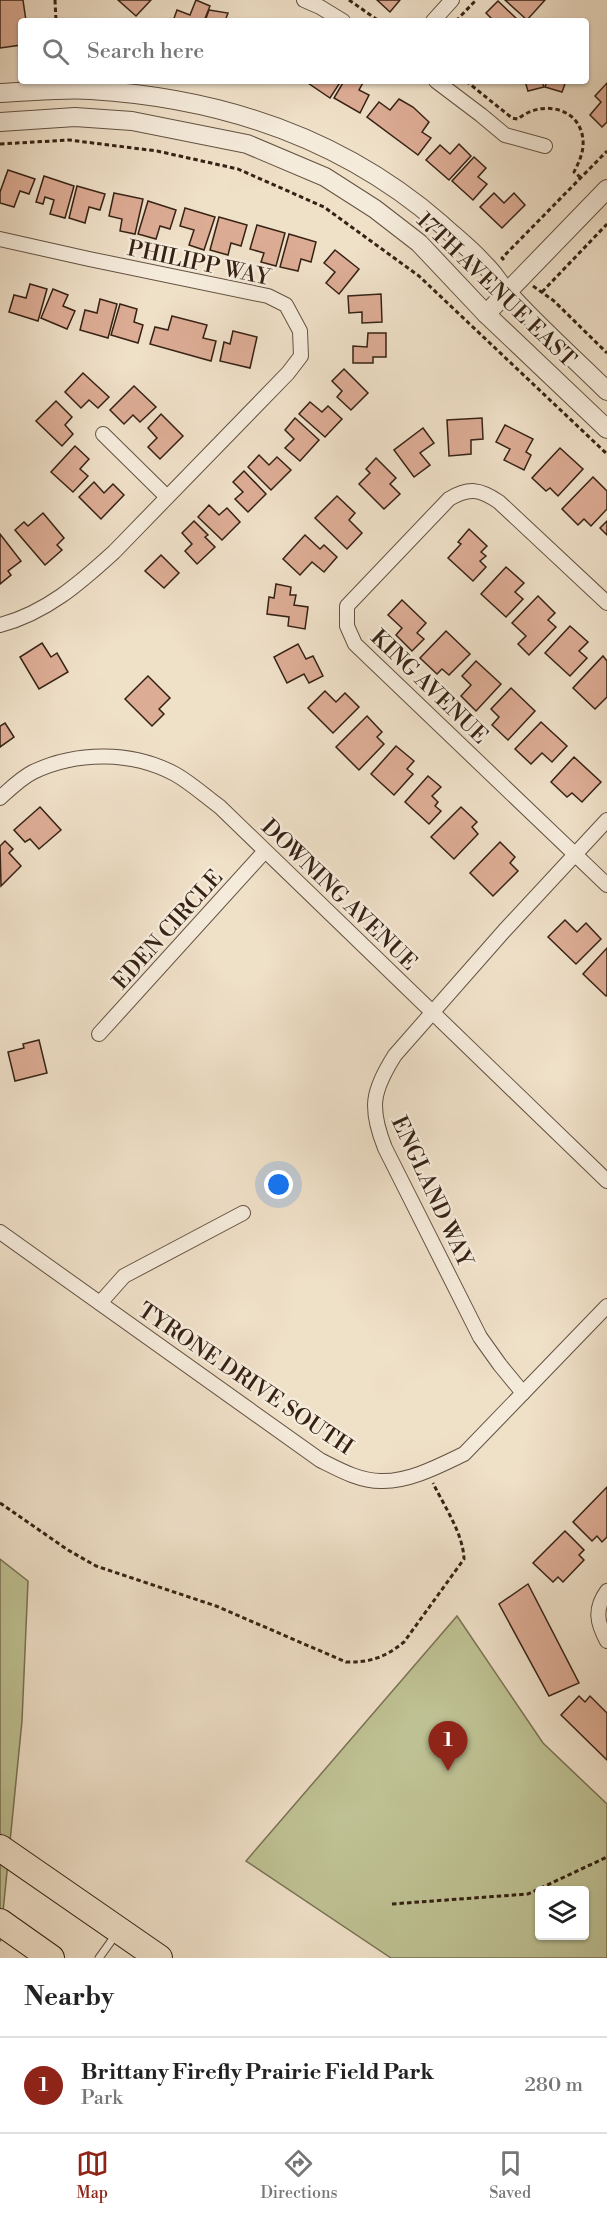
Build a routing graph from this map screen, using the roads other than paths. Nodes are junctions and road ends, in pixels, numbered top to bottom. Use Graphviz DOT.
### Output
graph roads {
  1 [pos="304,0"];
  2 [pos="452,0"];
  3 [pos="338,18"];
  4 [pos="436,18"];
  5 [pos="440,84"];
  6 [pos="0,93"];
  7 [pos="0,122"];
  8 [pos="545,146"];
  9 [pos="607,189"];
  10 [pos="0,239"];
  11 [pos="506,292"];
  12 [pos="486,314"];
  13 [pos="607,391"];
  14 [pos="607,429"];
  15 [pos="103,434"];
  16 [pos="167,497"];
  17 [pos="607,603"];
  18 [pos="0,625"];
  19 [pos="0,798"];
  20 [pos="607,820"];
  21 [pos="265,851"];
  22 [pos="574,854"];
  23 [pos="607,885"];
  24 [pos="432,1012"];
  25 [pos="99,1034"];
  26 [pos="607,1181"];
  27 [pos="243,1213"];
  28 [pos="0,1232"];
  29 [pos="100,1303"];
  30 [pos="607,1306"];
  31 [pos="523,1392"];
  32 [pos="607,1591"];
  33 [pos="607,1641"];
  34 [pos="0,1848"];
  35 [pos="0,1922"];
  36 [pos="119,1930"];
  37 [pos="51,1958"];
  38 [pos="99,1958"];
  39 [pos="159,1958"];
  1 -- 3 [label="street"];
  2 -- 4 [label="street"];
  5 -- 8 [label="street"];
  6 -- 11 [label="street, 17TH AVENUE EAST"];
  7 -- 12 [label="street, 17TH AVENUE EAST"];
  9 -- 11 [label="street"];
  10 -- 16 [label="street, PHILIPP WAY"];
  11 -- 12 [label="street"];
  11 -- 13 [label="street, 17TH AVENUE EAST"];
  12 -- 14 [label="street, 17TH AVENUE EAST"];
  15 -- 16 [label="street"];
  16 -- 18 [label="street, PHILIPP WAY"];
  17 -- 22 [label="street, KING AVENUE"];
  19 -- 21 [label="street, DOWNING AVENUE"];
  20 -- 22 [label="street, ENGLAND WAY"];
  21 -- 24 [label="street, DOWNING AVENUE"];
  21 -- 25 [label="street, EDEN CIRCLE"];
  22 -- 23 [label="street"];
  22 -- 24 [label="street, ENGLAND WAY"];
  24 -- 26 [label="street, DOWNING AVENUE"];
  24 -- 31 [label="street, ENGLAND WAY"];
  27 -- 29 [label="street"];
  28 -- 29 [label="street, TYRONE DRIVE SOUTH"];
  29 -- 31 [label="street, TYRONE DRIVE SOUTH"];
  30 -- 31 [label="street, TYRONE DRIVE SOUTH"];
  32 -- 33 [label="street"];
  34 -- 36 [label="highway"];
  35 -- 37 [label="highway"];
  36 -- 38 [label="lane"];
  36 -- 39 [label="highway"];
}
